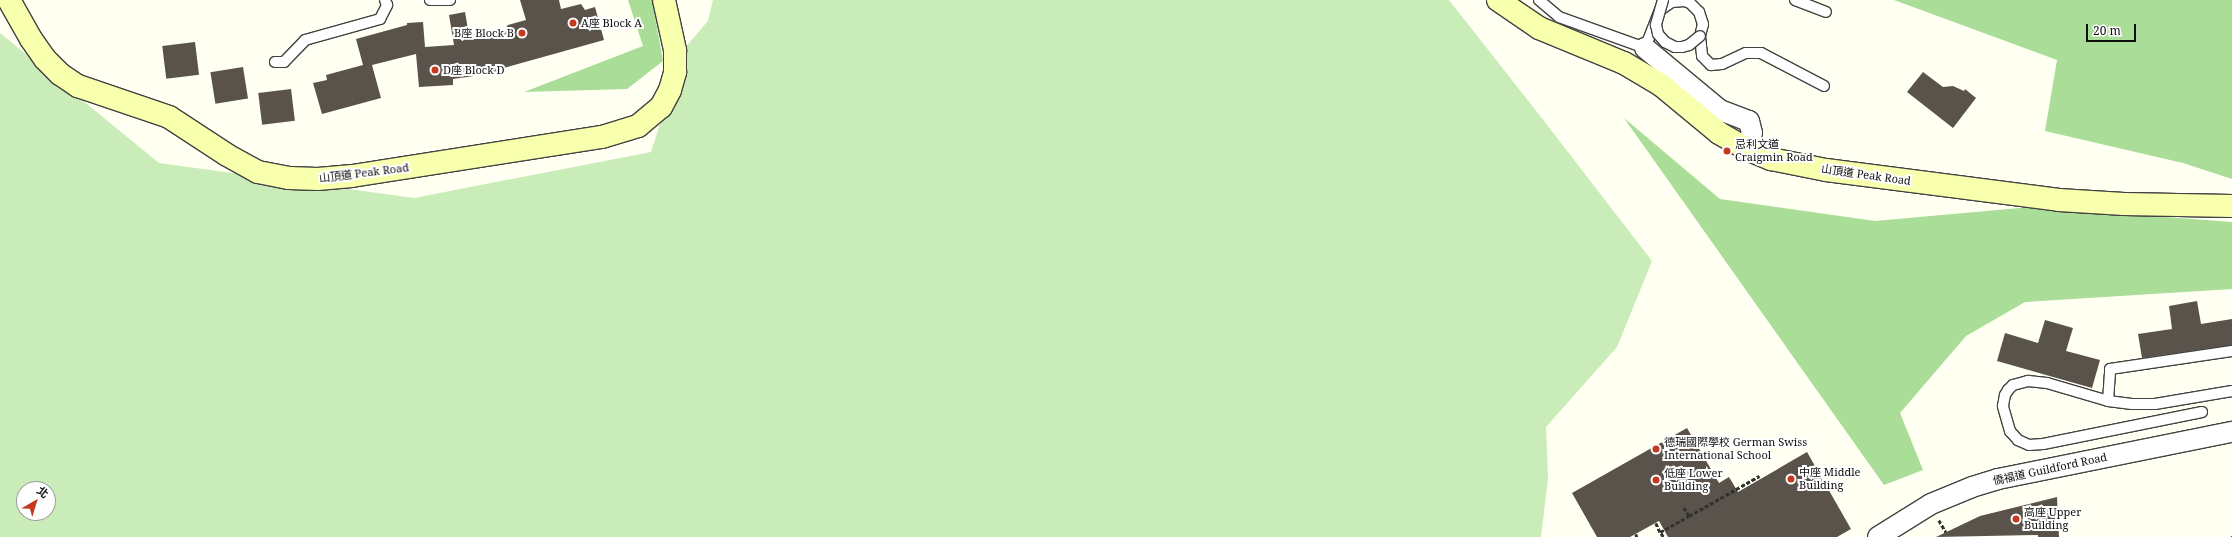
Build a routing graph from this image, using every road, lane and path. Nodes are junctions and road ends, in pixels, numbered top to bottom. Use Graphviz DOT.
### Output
graph roads {
  1 [pos="9,0"];
  2 [pos="385,0"];
  3 [pos="430,0"];
  4 [pos="450,0"];
  5 [pos="664,0"];
  6 [pos="1498,0"];
  7 [pos="1539,0"];
  8 [pos="1663,0"];
  9 [pos="1794,0"];
  10 [pos="1826,12"];
  11 [pos="1700,36"];
  12 [pos="1645,48"];
  13 [pos="275,62"];
  14 [pos="1824,86"];
  15 [pos="1747,149"];
  16 [pos="2232,206"];
  17 [pos="2232,351"];
  18 [pos="2232,390"];
  19 [pos="2108,401"];
  20 [pos="2202,412"];
  21 [pos="2232,432"];
  22 [pos="1759,476"];
  23 [pos="1683,507"];
  24 [pos="1935,513"];
  25 [pos="1688,516"];
  26 [pos="1656,523"];
  27 [pos="1660,532"];
  28 [pos="1946,532"];
  29 [pos="1887,535"];
  30 [pos="1663,537"];
  1 -- 5 [label="main road, 山頂道 Peak Road"];
  2 -- 13 [label="lane"];
  3 -- 4 [label="lane"];
  6 -- 15 [label="main road, 山頂道 Peak Road"];
  7 -- 12 [label="lane"];
  8 -- 11 [label="lane, bridge"];
  9 -- 10 [label="lane"];
  11 -- 12 [label="lane"];
  11 -- 14 [label="lane"];
  12 -- 15 [label="street"];
  15 -- 16 [label="main road, 山頂道 Peak Road"];
  17 -- 19 [label="lane"];
  18 -- 19 [label="lane"];
  19 -- 20 [label="lane"];
  21 -- 29 [label="street, 僑福道 Guildford Road"];
  22 -- 25 [label="path"];
  23 -- 25 [label="path"];
  24 -- 28 [label="path"];
  25 -- 27 [label="path"];
  26 -- 27 [label="path"];
  27 -- 30 [label="path"];
}
